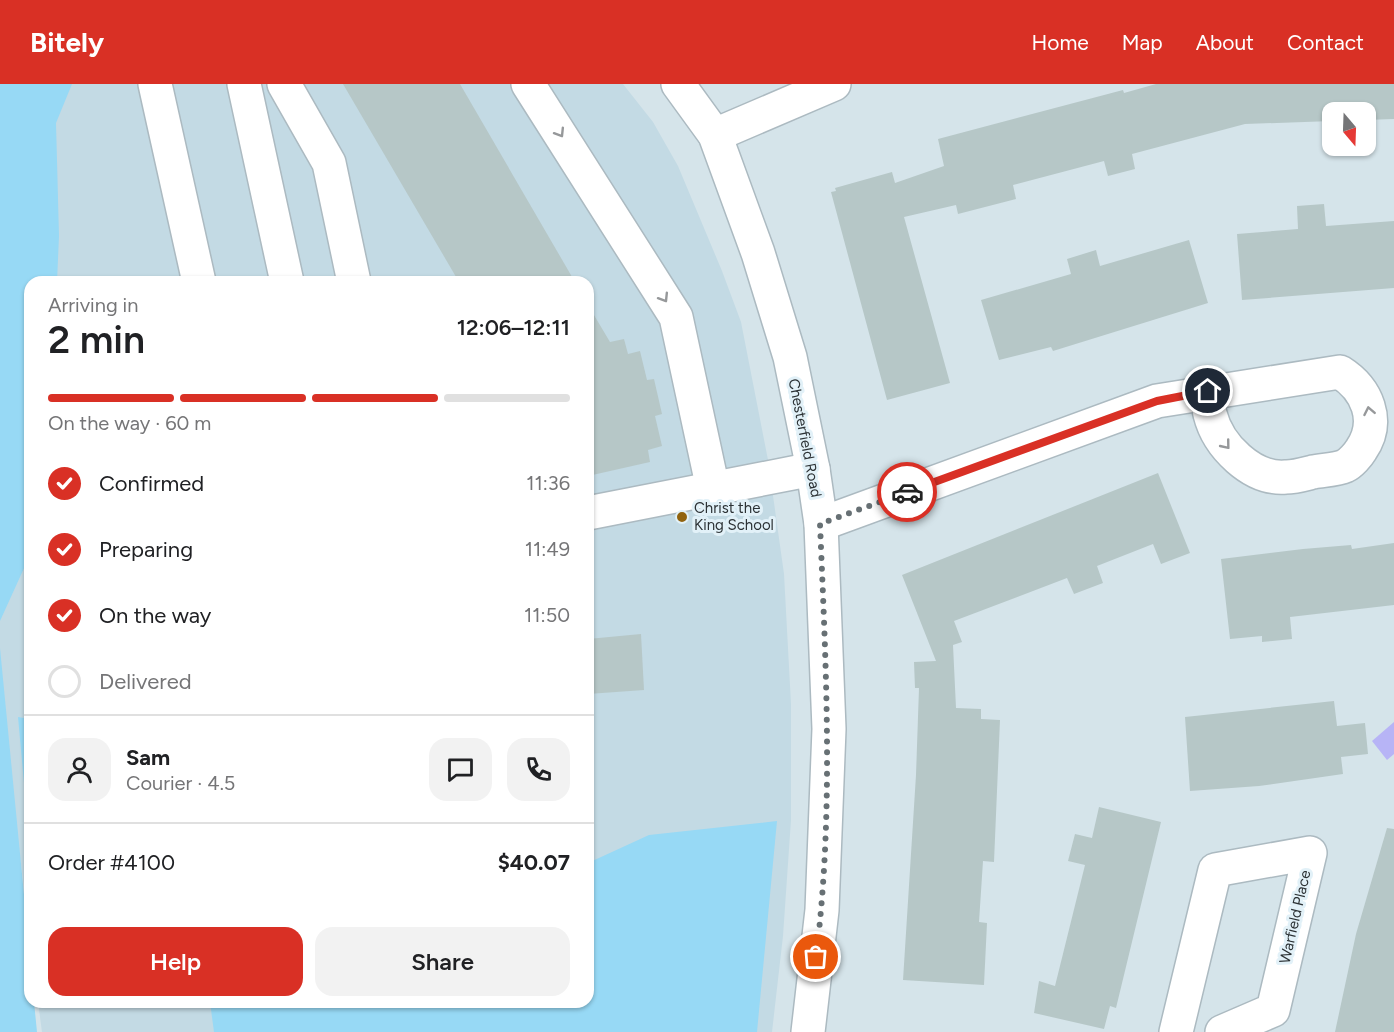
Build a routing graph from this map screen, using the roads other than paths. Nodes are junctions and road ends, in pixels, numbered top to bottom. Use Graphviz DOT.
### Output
graph roads {
  1 [pos="155,84"];
  2 [pos="244,84"];
  3 [pos="284,84"];
  4 [pos="528,84"];
  5 [pos="678,84"];
  6 [pos="834,84"];
  7 [pos="715,135"];
  8 [pos="198,276"];
  9 [pos="285,276"];
  10 [pos="353,276"];
  11 [pos="1208,391"];
  12 [pos="813,469"];
  13 [pos="713,489"];
  14 [pos="594,512"];
  15 [pos="820,524"];
  16 [pos="808,1032"];
  17 [pos="1176,1032"];
  18 [pos="1222,1032"];
  1 -- 8 [label="street"];
  2 -- 9 [label="street"];
  3 -- 10 [label="street"];
  4 -- 13 [label="street, one-way"];
  5 -- 7 [label="street, Chesterfield Road"];
  6 -- 7 [label="street"];
  7 -- 12 [label="street, Chesterfield Road"];
  11 -- 11 [label="street, one-way"];
  11 -- 15 [label="street"];
  12 -- 13 [label="street"];
  12 -- 15 [label="street, Chesterfield Road"];
  13 -- 14 [label="street"];
  15 -- 16 [label="street, Chesterfield Road"];
  17 -- 18 [label="street, Warfield Place"];
}
